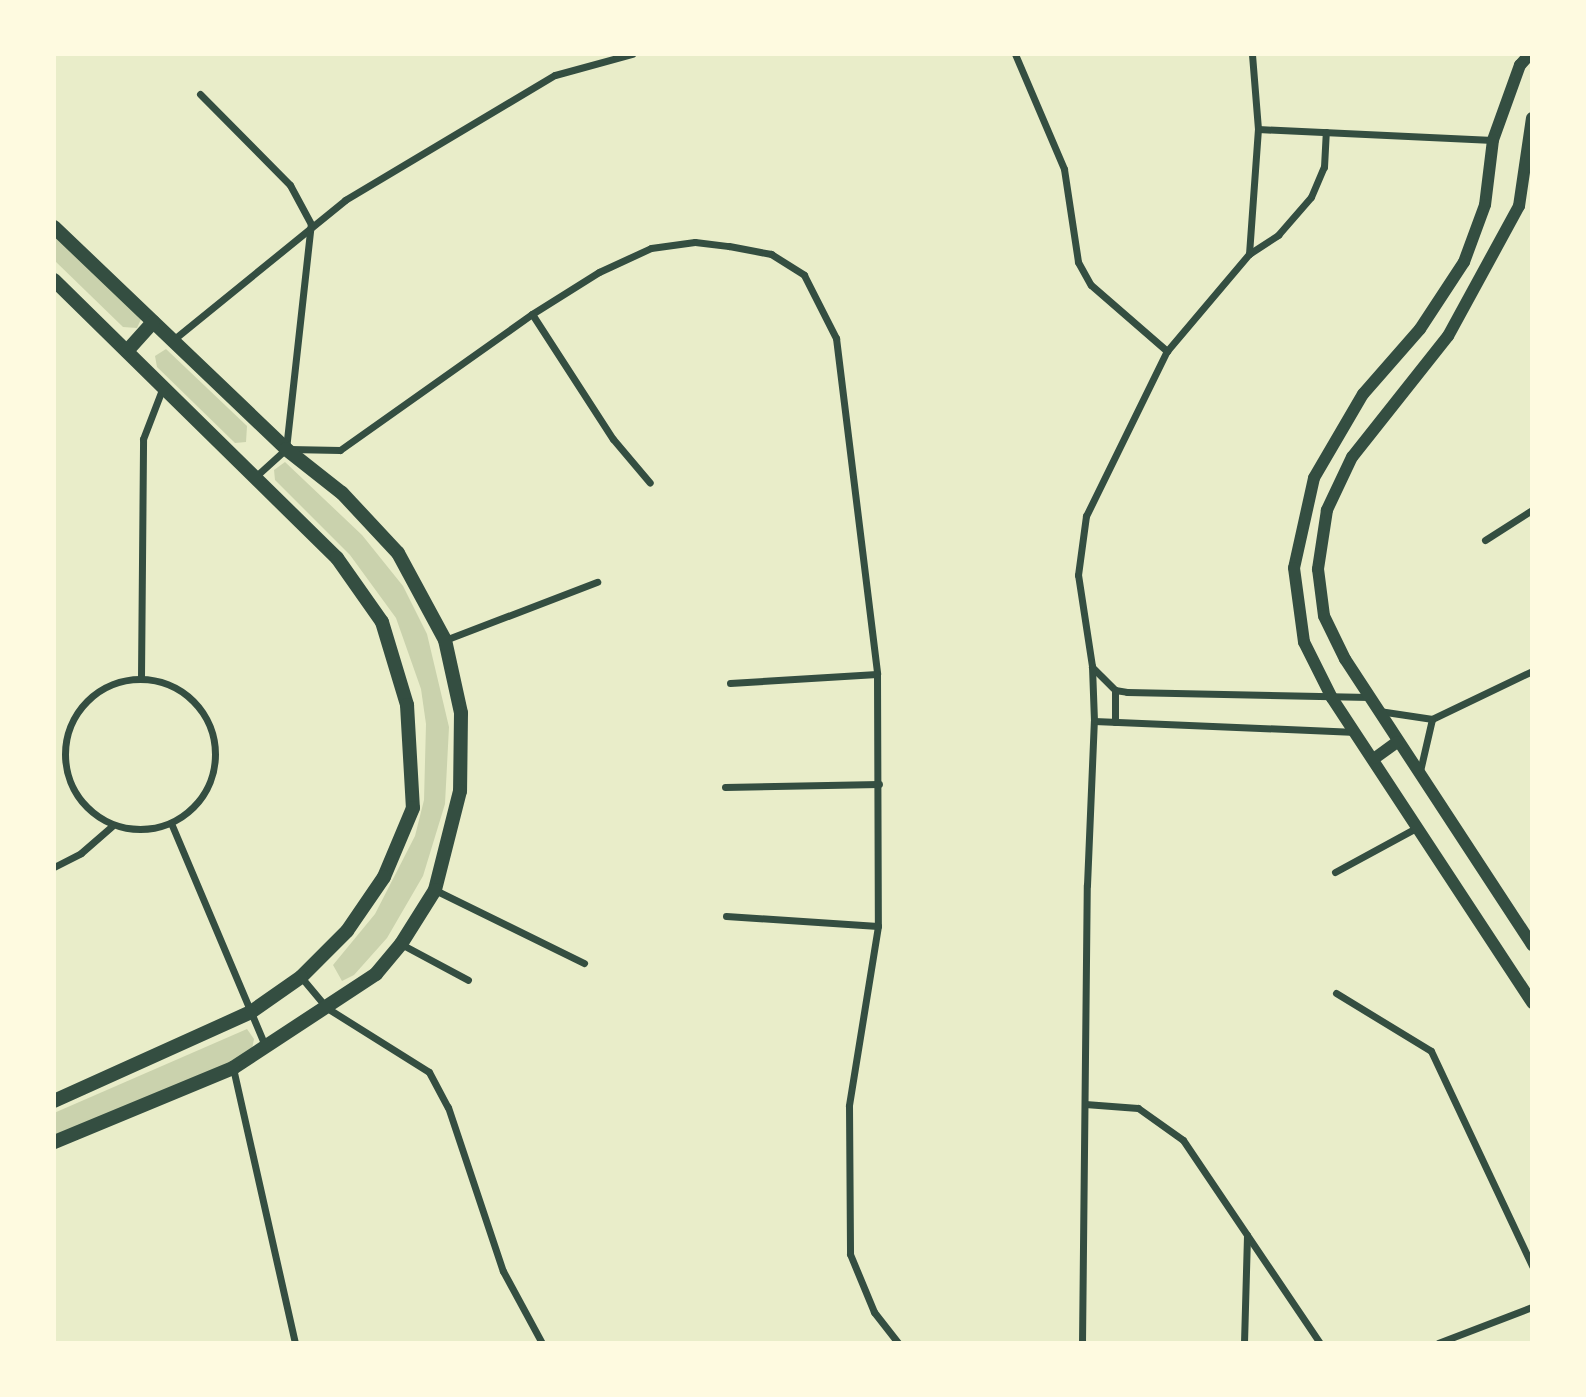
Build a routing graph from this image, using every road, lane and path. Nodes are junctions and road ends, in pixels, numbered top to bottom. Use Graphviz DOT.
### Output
graph roads {
  1 [pos="632,54"];
  2 [pos="1016,54"];
  3 [pos="1252,54"];
  4 [pos="1530,54"];
  5 [pos="201,94"];
  6 [pos="1532,118"];
  7 [pos="1258,129"];
  8 [pos="1326,132"];
  9 [pos="1493,141"];
  10 [pos="311,224"];
  11 [pos="54,227"];
  12 [pos="1249,254"];
  13 [pos="54,280"];
  14 [pos="532,314"];
  15 [pos="153,322"];
  16 [pos="173,341"];
  17 [pos="127,351"];
  18 [pos="1167,351"];
  19 [pos="163,387"];
  20 [pos="286,449"];
  21 [pos="254,478"];
  22 [pos="650,483"];
  23 [pos="1532,510"];
  24 [pos="1485,540"];
  25 [pos="597,582"];
  26 [pos="445,640"];
  27 [pos="1092,666"];
  28 [pos="1532,671"];
  29 [pos="877,674"];
  30 [pos="141,677"];
  31 [pos="730,683"];
  32 [pos="1115,690"];
  33 [pos="1369,697"];
  34 [pos="1332,698"];
  35 [pos="1377,711"];
  36 [pos="1432,719"];
  37 [pos="1094,721"];
  38 [pos="1115,722"];
  39 [pos="1356,732"];
  40 [pos="1397,742"];
  41 [pos="1375,758"];
  42 [pos="1419,775"];
  43 [pos="879,784"];
  44 [pos="725,788"];
  45 [pos="171,823"];
  46 [pos="113,826"];
  47 [pos="1419,827"];
  48 [pos="54,867"];
  49 [pos="1335,872"];
  50 [pos="435,890"];
  51 [pos="726,916"];
  52 [pos="878,926"];
  53 [pos="401,944"];
  54 [pos="1532,945"];
  55 [pos="584,964"];
  56 [pos="301,977"];
  57 [pos="468,980"];
  58 [pos="1336,993"];
  59 [pos="1532,1003"];
  60 [pos="327,1008"];
  61 [pos="251,1012"];
  62 [pos="267,1049"];
  63 [pos="233,1068"];
  64 [pos="54,1101"];
  65 [pos="1085,1104"];
  66 [pos="54,1142"];
  67 [pos="1247,1233"];
  68 [pos="1532,1266"];
  69 [pos="1532,1307"];
  70 [pos="295,1343"];
  71 [pos="542,1343"];
  72 [pos="898,1343"];
  73 [pos="1082,1343"];
  74 [pos="1244,1343"];
  75 [pos="1320,1343"];
  76 [pos="1438,1343"];
  1 -- 10 [label="street"];
  2 -- 18 [label="street"];
  3 -- 7 [label="street"];
  4 -- 9 [label="street"];
  5 -- 10 [label="street"];
  6 -- 33 [label="street"];
  7 -- 8 [label="street"];
  7 -- 12 [label="street"];
  8 -- 9 [label="street"];
  8 -- 12 [label="street"];
  9 -- 34 [label="street"];
  10 -- 16 [label="street"];
  10 -- 20 [label="street"];
  11 -- 15 [label="main road"];
  12 -- 18 [label="street"];
  13 -- 17 [label="main road"];
  14 -- 20 [label="street"];
  14 -- 22 [label="street"];
  14 -- 29 [label="street"];
  15 -- 16 [label="main road"];
  15 -- 17 [label="main road"];
  16 -- 20 [label="main road"];
  17 -- 19 [label="main road"];
  18 -- 27 [label="street"];
  19 -- 21 [label="main road"];
  19 -- 30 [label="street"];
  20 -- 21 [label="street"];
  20 -- 26 [label="main road"];
  21 -- 56 [label="main road"];
  23 -- 24 [label="street"];
  25 -- 26 [label="street"];
  26 -- 50 [label="main road"];
  27 -- 32 [label="street"];
  27 -- 37 [label="street"];
  28 -- 36 [label="street"];
  29 -- 31 [label="street"];
  29 -- 43 [label="street"];
  30 -- 45 [label="street"];
  30 -- 46 [label="street"];
  32 -- 34 [label="street"];
  32 -- 38 [label="street"];
  33 -- 34 [label="street"];
  33 -- 35 [label="street"];
  34 -- 39 [label="street"];
  35 -- 36 [label="street"];
  35 -- 40 [label="street"];
  36 -- 42 [label="street"];
  37 -- 38 [label="street"];
  37 -- 65 [label="street"];
  38 -- 39 [label="street"];
  39 -- 41 [label="street"];
  40 -- 41 [label="street"];
  40 -- 42 [label="street"];
  41 -- 47 [label="street"];
  42 -- 54 [label="street"];
  43 -- 44 [label="street"];
  43 -- 52 [label="street"];
  45 -- 46 [label="street"];
  45 -- 61 [label="street"];
  46 -- 48 [label="street"];
  47 -- 49 [label="street"];
  47 -- 59 [label="street"];
  50 -- 53 [label="main road"];
  50 -- 55 [label="street"];
  51 -- 52 [label="street"];
  52 -- 72 [label="street"];
  53 -- 57 [label="street"];
  53 -- 60 [label="main road"];
  56 -- 60 [label="street"];
  56 -- 61 [label="main road"];
  58 -- 68 [label="street"];
  60 -- 62 [label="main road"];
  60 -- 71 [label="street"];
  61 -- 62 [label="street"];
  61 -- 64 [label="main road"];
  62 -- 63 [label="main road"];
  63 -- 66 [label="main road"];
  63 -- 70 [label="street"];
  65 -- 67 [label="street"];
  65 -- 73 [label="street"];
  67 -- 74 [label="street"];
  67 -- 75 [label="street"];
  69 -- 76 [label="street"];
}
